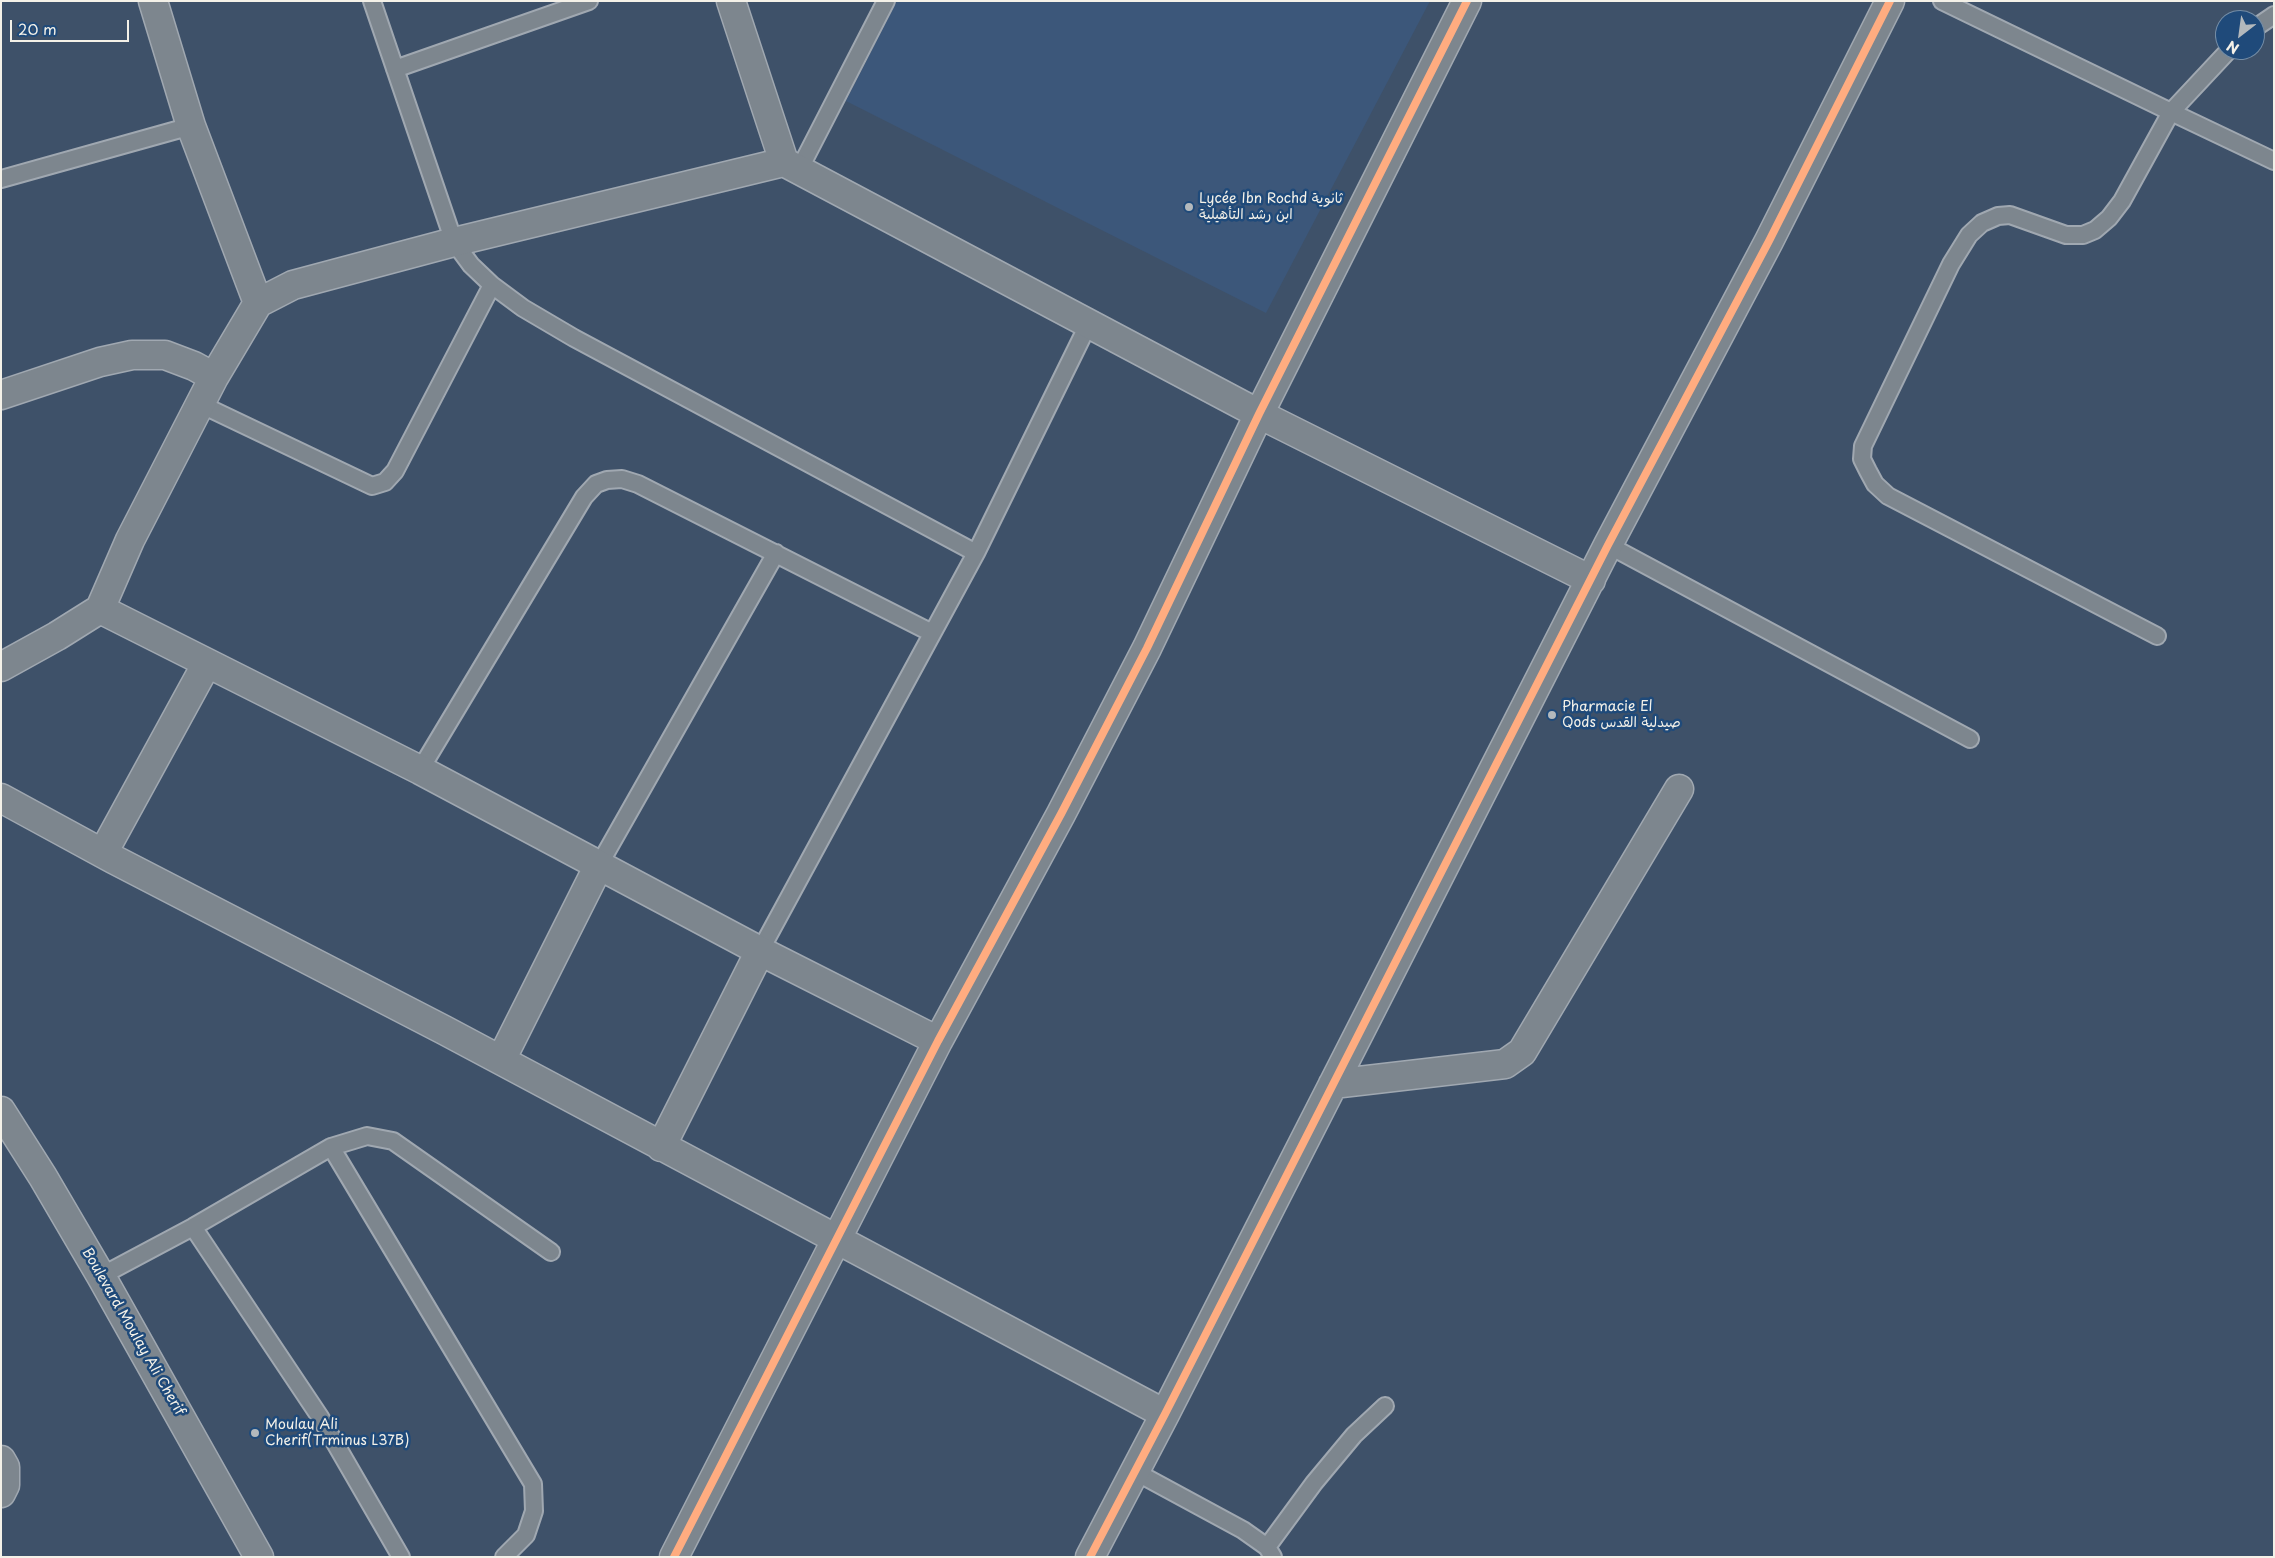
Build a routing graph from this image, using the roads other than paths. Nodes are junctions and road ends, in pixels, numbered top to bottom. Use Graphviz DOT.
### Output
graph roads {
  1 [pos="153,1"];
  2 [pos="372,1"];
  3 [pos="589,1"];
  4 [pos="731,1"];
  5 [pos="886,1"];
  6 [pos="1467,1"];
  7 [pos="1890,1"];
  8 [pos="1942,1"];
  9 [pos="2220,60"];
  10 [pos="395,69"];
  11 [pos="2171,112"];
  12 [pos="191,126"];
  13 [pos="2274,161"];
  14 [pos="791,166"];
  15 [pos="1,179"];
  16 [pos="454,242"];
  17 [pos="492,286"];
  18 [pos="258,303"];
  19 [pos="1089,323"];
  20 [pos="214,377"];
  21 [pos="1,396"];
  22 [pos="200,404"];
  23 [pos="1259,414"];
  24 [pos="1608,545"];
  25 [pos="776,553"];
  26 [pos="976,553"];
  27 [pos="1591,580"];
  28 [pos="100,609"];
  29 [pos="932,632"];
  30 [pos="2157,636"];
  31 [pos="207,663"];
  32 [pos="1,667"];
  33 [pos="1970,739"];
  34 [pos="420,770"];
  35 [pos="1678,789"];
  36 [pos="1,798"];
  37 [pos="103,853"];
  38 [pos="599,865"];
  39 [pos="760,951"];
  40 [pos="938,1042"];
  41 [pos="501,1060"];
  42 [pos="1334,1084"];
  43 [pos="1,1111"];
  44 [pos="331,1147"];
  45 [pos="661,1147"];
  46 [pos="193,1227"];
  47 [pos="837,1239"];
  48 [pos="551,1252"];
  49 [pos="101,1276"];
  50 [pos="1385,1406"];
  51 [pos="1165,1414"];
  52 [pos="1,1460"];
  53 [pos="1134,1471"];
  54 [pos="1,1493"];
  55 [pos="1270,1552"];
  56 [pos="259,1557"];
  57 [pos="401,1557"];
  58 [pos="504,1557"];
  59 [pos="674,1557"];
  60 [pos="1090,1557"];
  1 -- 12 [label="street"];
  2 -- 10 [label="lane"];
  3 -- 10 [label="lane"];
  4 -- 14 [label="street"];
  5 -- 14 [label="lane"];
  6 -- 23 [label="street"];
  7 -- 24 [label="street"];
  8 -- 11 [label="lane"];
  9 -- 11 [label="lane"];
  10 -- 16 [label="lane"];
  11 -- 13 [label="lane"];
  11 -- 30 [label="lane"];
  12 -- 15 [label="lane"];
  12 -- 18 [label="street"];
  14 -- 16 [label="street"];
  14 -- 19 [label="street"];
  16 -- 17 [label="lane"];
  16 -- 18 [label="street"];
  17 -- 22 [label="lane"];
  17 -- 26 [label="lane"];
  18 -- 20 [label="street"];
  19 -- 23 [label="street"];
  19 -- 26 [label="lane"];
  20 -- 21 [label="street"];
  20 -- 22 [label="street"];
  22 -- 28 [label="street"];
  23 -- 27 [label="street"];
  23 -- 40 [label="street"];
  24 -- 27 [label="street"];
  24 -- 33 [label="lane"];
  25 -- 29 [label="lane"];
  25 -- 34 [label="lane"];
  25 -- 38 [label="lane"];
  26 -- 29 [label="lane"];
  27 -- 42 [label="street"];
  28 -- 31 [label="street"];
  28 -- 32 [label="street"];
  29 -- 39 [label="lane"];
  31 -- 34 [label="street"];
  31 -- 37 [label="street"];
  34 -- 38 [label="street"];
  35 -- 42 [label="street"];
  36 -- 37 [label="street"];
  37 -- 41 [label="street"];
  38 -- 39 [label="street"];
  38 -- 41 [label="street"];
  39 -- 40 [label="street"];
  39 -- 45 [label="street"];
  40 -- 47 [label="street"];
  41 -- 45 [label="street"];
  42 -- 51 [label="street"];
  43 -- 49 [label="street, Boulevard Moulay Ali Cherif"];
  44 -- 46 [label="lane"];
  44 -- 48 [label="lane"];
  44 -- 58 [label="lane"];
  45 -- 47 [label="street"];
  46 -- 49 [label="lane"];
  46 -- 57 [label="lane"];
  47 -- 51 [label="street"];
  47 -- 59 [label="street"];
  49 -- 56 [label="street, Boulevard Moulay Ali Cherif"];
  50 -- 55 [label="lane"];
  51 -- 53 [label="street"];
  52 -- 54 [label="street"];
  53 -- 55 [label="lane"];
  53 -- 60 [label="street"];
}
